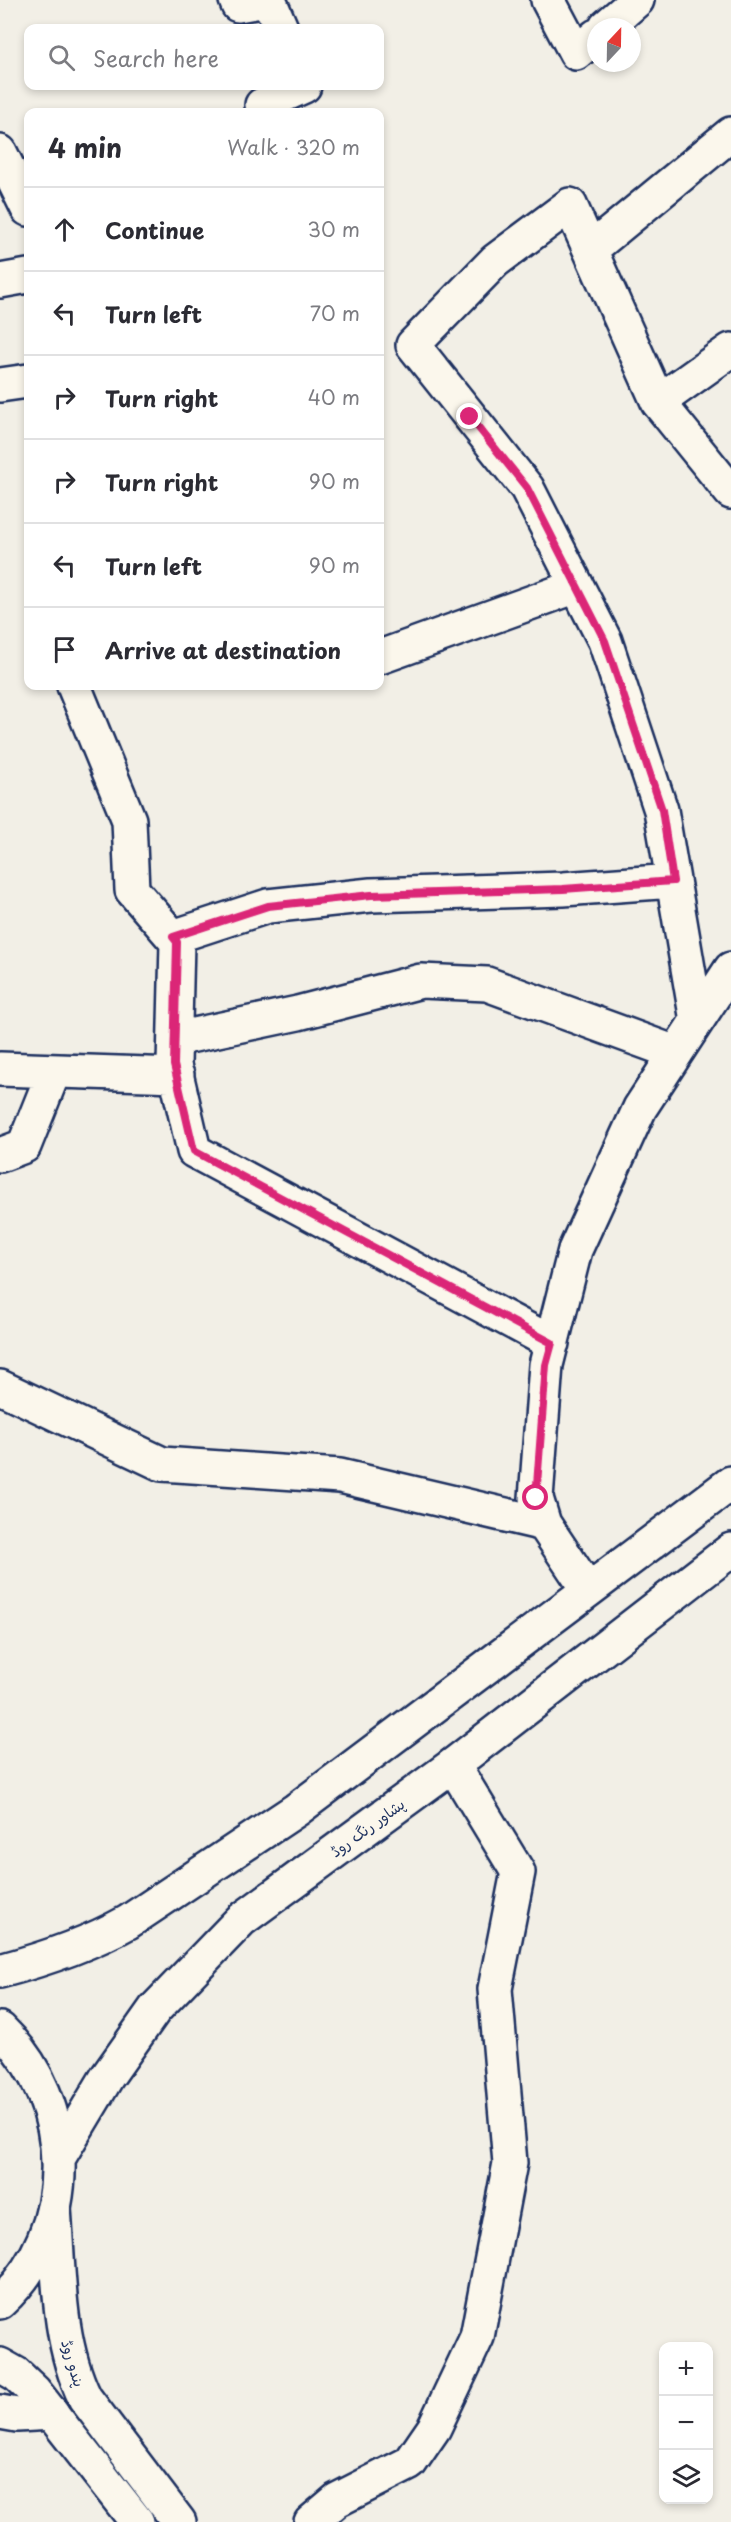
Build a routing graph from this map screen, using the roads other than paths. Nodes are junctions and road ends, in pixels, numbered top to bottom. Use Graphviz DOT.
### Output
graph roads {
  1 [pos="236,0"];
  2 [pos="268,0"];
  3 [pos="548,0"];
  4 [pos="638,0"];
  5 [pos="617,18"];
  6 [pos="279,24"];
  7 [pos="587,44"];
  8 [pos="295,90"];
  9 [pos="263,108"];
  10 [pos="731,134"];
  11 [pos="0,152"];
  12 [pos="24,201"];
  13 [pos="590,250"];
  14 [pos="24,277"];
  15 [pos="0,281"];
  16 [pos="731,351"];
  17 [pos="24,382"];
  18 [pos="0,385"];
  19 [pos="658,402"];
  20 [pos="731,492"];
  21 [pos="577,586"];
  22 [pos="384,656"];
  23 [pos="76,690"];
  24 [pos="673,881"];
  25 [pos="173,937"];
  26 [pos="731,969"];
  27 [pos="697,1021"];
  28 [pos="175,1039"];
  29 [pos="675,1053"];
  30 [pos="0,1069"];
  31 [pos="54,1071"];
  32 [pos="177,1076"];
  33 [pos="0,1155"];
  34 [pos="552,1343"];
  35 [pos="0,1387"];
  36 [pos="731,1483"];
  37 [pos="544,1524"];
  38 [pos="731,1550"];
  39 [pos="588,1590"];
  40 [pos="453,1765"];
  41 [pos="0,1971"];
  42 [pos="0,2029"];
  43 [pos="59,2157"];
  44 [pos="54,2208"];
  45 [pos="0,2302"];
  46 [pos="0,2365"];
  47 [pos="0,2412"];
  48 [pos="52,2413"];
  49 [pos="136,2522"];
  50 [pos="178,2522"];
  51 [pos="311,2522"];
  1 -- 2 [label="main road"];
  2 -- 6 [label="main road"];
  3 -- 7 [label="main road"];
  4 -- 5 [label="main road"];
  8 -- 9 [label="main road"];
  10 -- 13 [label="main road"];
  11 -- 12 [label="main road"];
  13 -- 19 [label="main road"];
  13 -- 21 [label="main road"];
  14 -- 15 [label="main road"];
  16 -- 19 [label="main road"];
  17 -- 18 [label="main road"];
  19 -- 20 [label="main road"];
  21 -- 22 [label="main road"];
  21 -- 24 [label="main road"];
  23 -- 25 [label="main road"];
  24 -- 25 [label="main road"];
  24 -- 27 [label="main road"];
  25 -- 28 [label="main road"];
  26 -- 27 [label="main road"];
  27 -- 29 [label="main road"];
  28 -- 29 [label="main road"];
  28 -- 32 [label="main road"];
  29 -- 34 [label="main road"];
  30 -- 31 [label="main road"];
  31 -- 32 [label="main road"];
  31 -- 33 [label="main road"];
  32 -- 34 [label="main road"];
  34 -- 37 [label="main road"];
  35 -- 37 [label="main road"];
  36 -- 39 [label="main road"];
  37 -- 39 [label="main road"];
  38 -- 40 [label="main road, پشاور رنگ روڈ"];
  39 -- 41 [label="main road"];
  40 -- 43 [label="main road, پشاور رنگ روڈ"];
  40 -- 51 [label="main road"];
  42 -- 43 [label="main road"];
  43 -- 44 [label="main road"];
  44 -- 45 [label="main road"];
  44 -- 50 [label="main road, پندو روڈ"];
  46 -- 48 [label="main road"];
  47 -- 48 [label="main road"];
  48 -- 49 [label="main road"];
}
